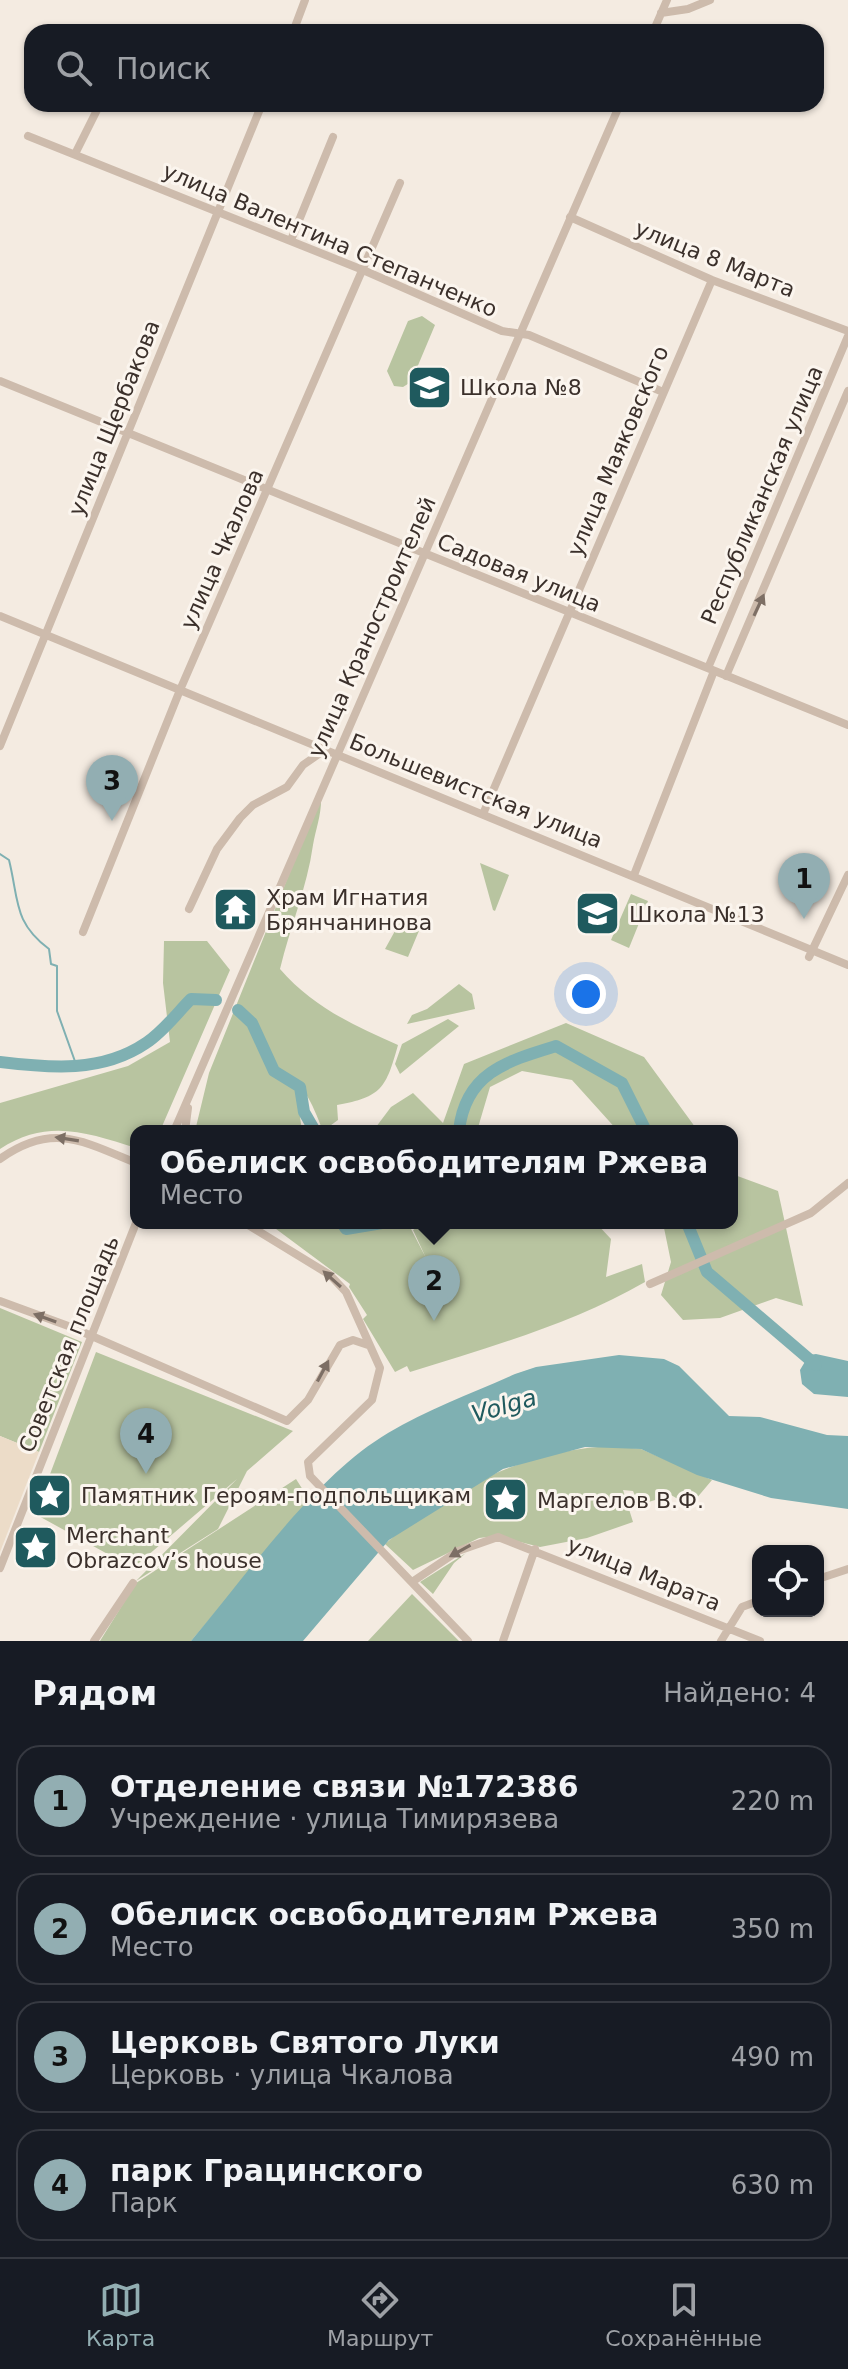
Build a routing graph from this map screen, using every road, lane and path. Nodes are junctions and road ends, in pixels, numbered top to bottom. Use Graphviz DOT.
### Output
graph roads {
  1 [pos="305,0"];
  2 [pos="667,0"];
  3 [pos="710,0"];
  4 [pos="661,13"];
  5 [pos="296,24"];
  6 [pos="656,24"];
  7 [pos="96,112"];
  8 [pos="259,112"];
  9 [pos="616,112"];
  10 [pos="28,136"];
  11 [pos="333,137"];
  12 [pos="75,154"];
  13 [pos="400,183"];
  14 [pos="217,210"];
  15 [pos="570,217"];
  16 [pos="291,240"];
  17 [pos="363,270"];
  18 [pos="712,280"];
  19 [pos="848,333"];
  20 [pos="519,334"];
  21 [pos="0,381"];
  22 [pos="848,391"];
  23 [pos="663,392"];
  24 [pos="129,432"];
  25 [pos="270,488"];
  26 [pos="424,553"];
  27 [pos="568,613"];
  28 [pos="0,616"];
  29 [pos="44,634"];
  30 [pos="711,670"];
  31 [pos="726,676"];
  32 [pos="180,690"];
  33 [pos="848,725"];
  34 [pos="0,746"];
  35 [pos="326,749"];
  36 [pos="336,754"];
  37 [pos="483,814"];
  38 [pos="634,875"];
  39 [pos="848,875"];
  40 [pos="189,909"];
  41 [pos="83,932"];
  42 [pos="810,954"];
  43 [pos="848,965"];
  44 [pos="194,1086"];
  45 [pos="177,1125"];
  46 [pos="186,1125"];
  47 [pos="0,1159"];
  48 [pos="130,1161"];
  49 [pos="848,1183"];
  50 [pos="134,1229"];
  51 [pos="255,1229"];
  52 [pos="650,1284"];
  53 [pos="0,1301"];
  54 [pos="90,1335"];
  55 [pos="369,1346"];
  56 [pos="535,1549"];
  57 [pos="0,1568"];
  58 [pos="848,1569"];
  59 [pos="824,1577"];
  60 [pos="412,1582"];
  61 [pos="133,1583"];
  62 [pos="752,1603"];
  63 [pos="727,1628"];
  64 [pos="94,1641"];
  65 [pos="468,1641"];
  66 [pos="503,1641"];
  67 [pos="721,1641"];
  68 [pos="760,1641"];
  1 -- 5 [label="street"];
  2 -- 4 [label="street"];
  3 -- 4 [label="street"];
  4 -- 6 [label="street"];
  7 -- 12 [label="street"];
  8 -- 14 [label="street, улица Щербакова"];
  9 -- 15 [label="street, улица Краностроителей"];
  10 -- 12 [label="street, улица Валентина Степанченко"];
  11 -- 16 [label="street"];
  12 -- 14 [label="street, улица Валентина Степанченко"];
  13 -- 17 [label="street, улица Чкалова"];
  14 -- 16 [label="street, улица Валентина Степанченко"];
  14 -- 24 [label="street, улица Щербакова"];
  15 -- 18 [label="street, улица 8 Марта"];
  15 -- 20 [label="street, улица Краностроителей"];
  16 -- 17 [label="street, улица Валентина Степанченко"];
  17 -- 20 [label="street, улица Валентина Степанченко"];
  17 -- 25 [label="street, улица Чкалова"];
  18 -- 19 [label="street, улица 8 Марта"];
  18 -- 23 [label="street, улица Маяковского"];
  19 -- 30 [label="street, Республиканская улица"];
  20 -- 23 [label="street, улица Валентина Степанченко"];
  20 -- 26 [label="street, улица Краностроителей"];
  21 -- 24 [label="street, Садовая улица"];
  31 -- 22 [label="street, Республиканская улица, one-way"];
  23 -- 27 [label="street, улица Маяковского"];
  24 -- 25 [label="street, Садовая улица"];
  24 -- 29 [label="street, улица Щербакова"];
  25 -- 26 [label="street, Садовая улица"];
  25 -- 32 [label="street, улица Чкалова"];
  26 -- 27 [label="street, Садовая улица"];
  26 -- 36 [label="street, улица Краностроителей"];
  27 -- 30 [label="street, Садовая улица"];
  27 -- 37 [label="street, улица Маяковского"];
  28 -- 29 [label="street, Большевистская улица"];
  29 -- 32 [label="street, Большевистская улица"];
  29 -- 34 [label="street, улица Щербакова"];
  30 -- 31 [label="street, Садовая улица"];
  30 -- 38 [label="street, Республиканская улица"];
  31 -- 33 [label="street, Садовая улица"];
  32 -- 35 [label="street, Большевистская улица"];
  32 -- 41 [label="street, улица Чкалова"];
  35 -- 36 [label="street, Большевистская улица"];
  35 -- 40 [label="street"];
  36 -- 37 [label="street, Большевистская улица"];
  36 -- 44 [label="street, улица Краностроителей"];
  37 -- 38 [label="street, Большевистская улица"];
  38 -- 42 [label="street, Большевистская улица"];
  39 -- 42 [label="street"];
  42 -- 43 [label="street, Большевистская улица"];
  44 -- 45 [label="street, улица Краностроителей"];
  44 -- 46 [label="street"];
  48 -- 47 [label="street, one-way"];
  49 -- 52 [label="street"];
  50 -- 54 [label="street, Советская площадь"];
  55 -- 51 [label="street, one-way"];
  54 -- 53 [label="street, one-way"];
  54 -- 55 [label="street, one-way"];
  54 -- 57 [label="street, Советская площадь"];
  55 -- 60 [label="street"];
  56 -- 60 [label="street, улица Марата, one-way"];
  56 -- 63 [label="street, улица Марата"];
  56 -- 66 [label="street"];
  58 -- 59 [label="street"];
  60 -- 65 [label="street"];
  61 -- 64 [label="street"];
  62 -- 63 [label="street"];
  63 -- 67 [label="street"];
  63 -- 68 [label="street, улица Марата"];
}
